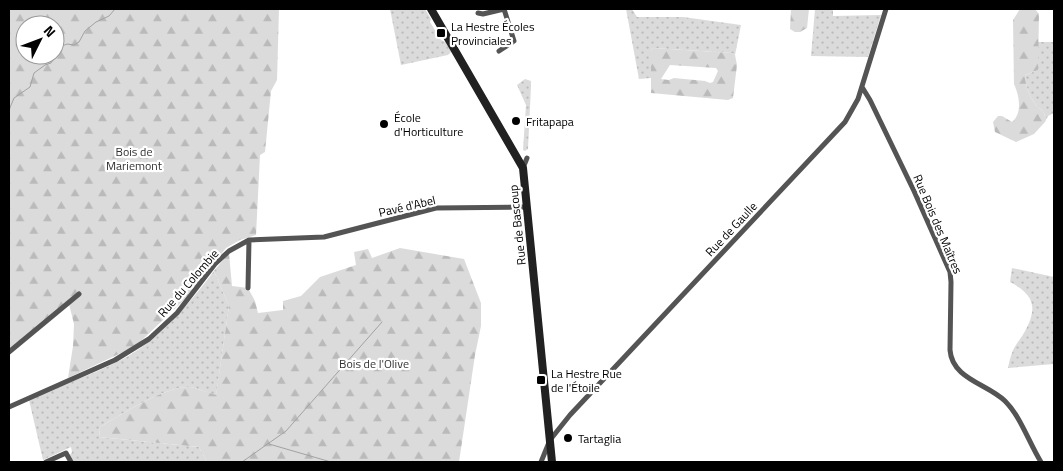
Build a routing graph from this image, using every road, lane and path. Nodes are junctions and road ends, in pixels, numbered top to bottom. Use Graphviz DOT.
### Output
graph roads {
  1 [pos="431,9"];
  2 [pos="504,9"];
  3 [pos="886,9"];
  4 [pos="478,13"];
  5 [pos="499,51"];
  6 [pos="862,87"];
  7 [pos="527,158"];
  8 [pos="523,168"];
  9 [pos="527,207"];
  10 [pos="324,237"];
  11 [pos="249,240"];
  12 [pos="248,288"];
  13 [pos="80,294"];
  14 [pos="9,352"];
  15 [pos="9,407"];
  16 [pos="550,440"];
  17 [pos="46,462"];
  18 [pos="71,462"];
  19 [pos="541,462"];
  20 [pos="552,462"];
  21 [pos="1041,462"];
  1 -- 8 [label="main road, Rue de Bascoup"];
  2 -- 4 [label="street"];
  2 -- 5 [label="street"];
  3 -- 6 [label="street, Rue de Gaulle"];
  6 -- 16 [label="street, Rue de Gaulle"];
  6 -- 21 [label="street, Rue Bois des Maîtres"];
  7 -- 8 [label="street"];
  8 -- 9 [label="main road, Rue de Bascoup"];
  9 -- 10 [label="street, Pavé d'Abel"];
  9 -- 16 [label="main road, Rue de Bascoup"];
  10 -- 11 [label="street, Rue du Colombie"];
  11 -- 12 [label="street"];
  11 -- 15 [label="street, Rue du Colombie"];
  13 -- 14 [label="street"];
  16 -- 19 [label="street, Rue de Gaulle"];
  16 -- 20 [label="main road, Rue de Bascoup"];
  17 -- 18 [label="street"];
}
